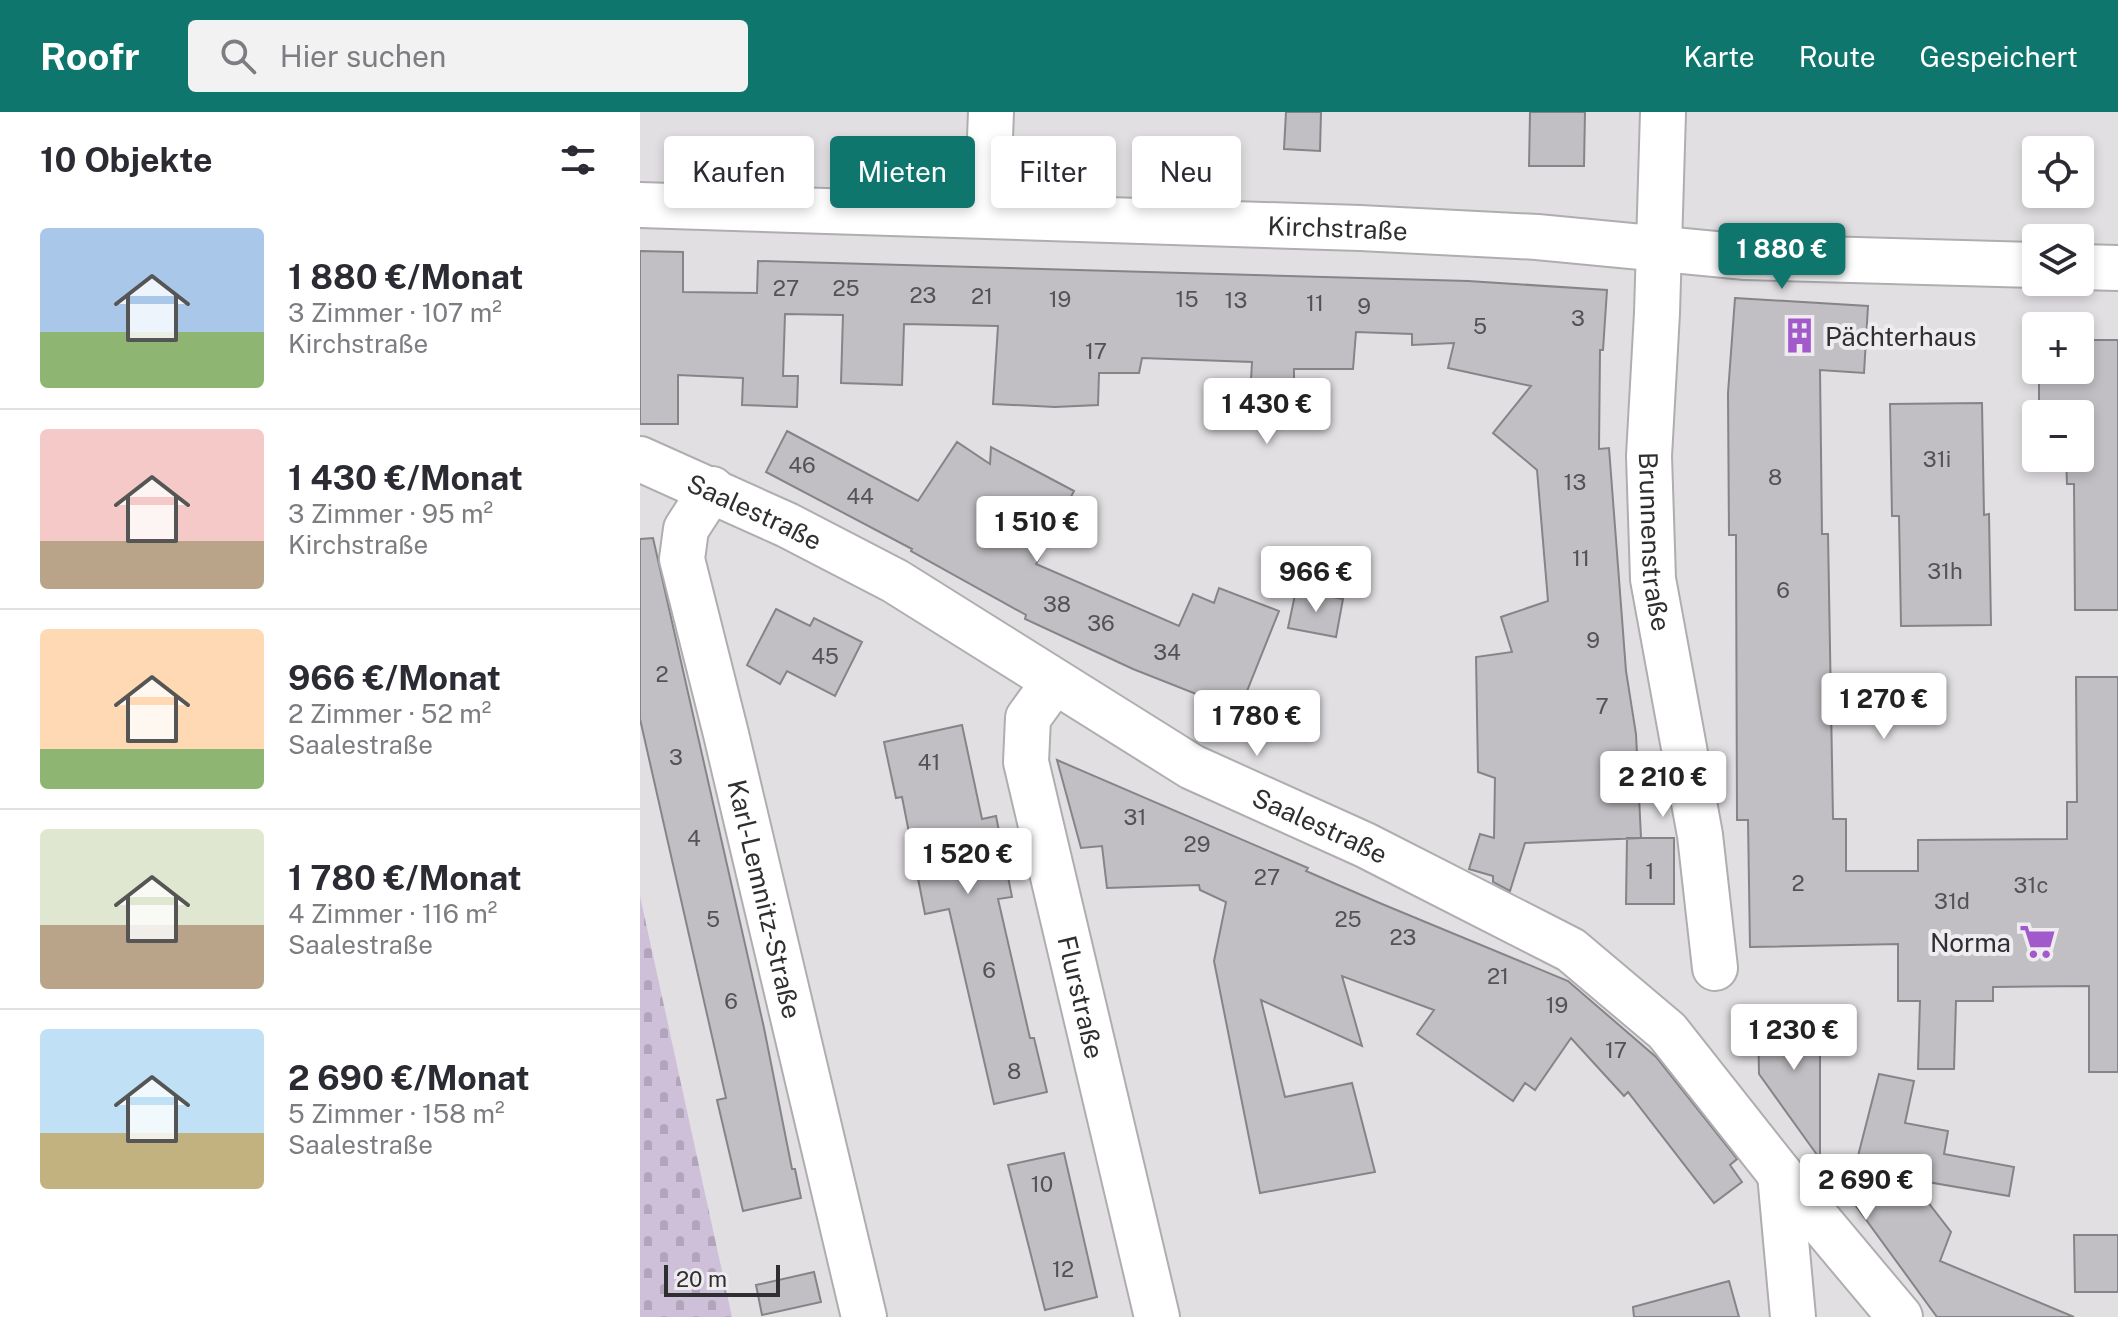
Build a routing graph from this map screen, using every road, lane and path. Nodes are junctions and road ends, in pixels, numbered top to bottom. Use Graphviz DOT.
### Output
graph roads {
  1 [pos="991,112"];
  2 [pos="1663,112"];
  3 [pos="640,205"];
  4 [pos="987,215"];
  5 [pos="1660,250"];
  6 [pos="2022,265"];
  7 [pos="2094,267"];
  8 [pos="2118,268"];
  9 [pos="640,459"];
  10 [pos="712,489"];
  11 [pos="1054,682"];
  12 [pos="1715,968"];
  13 [pos="1780,1174"];
  14 [pos="864,1317"];
  15 [pos="1157,1317"];
  16 [pos="1793,1317"];
  17 [pos="1900,1317"];
  1 -- 4 [label="street"];
  2 -- 5 [label="street, Brunnenstraße"];
  3 -- 4 [label="street, Kirchstraße"];
  4 -- 5 [label="street, Kirchstraße"];
  5 -- 6 [label="street, Kirchstraße"];
  5 -- 12 [label="street, Brunnenstraße"];
  7 -- 8 [label="street"];
  9 -- 10 [label="street, Saalestraße"];
  10 -- 11 [label="street, Saalestraße"];
  10 -- 14 [label="street, Karl-Lemnitz-Straße"];
  11 -- 13 [label="street, Saalestraße"];
  11 -- 15 [label="street, Flurstraße"];
  13 -- 16 [label="street"];
  13 -- 17 [label="street, Saalestraße"];
}
